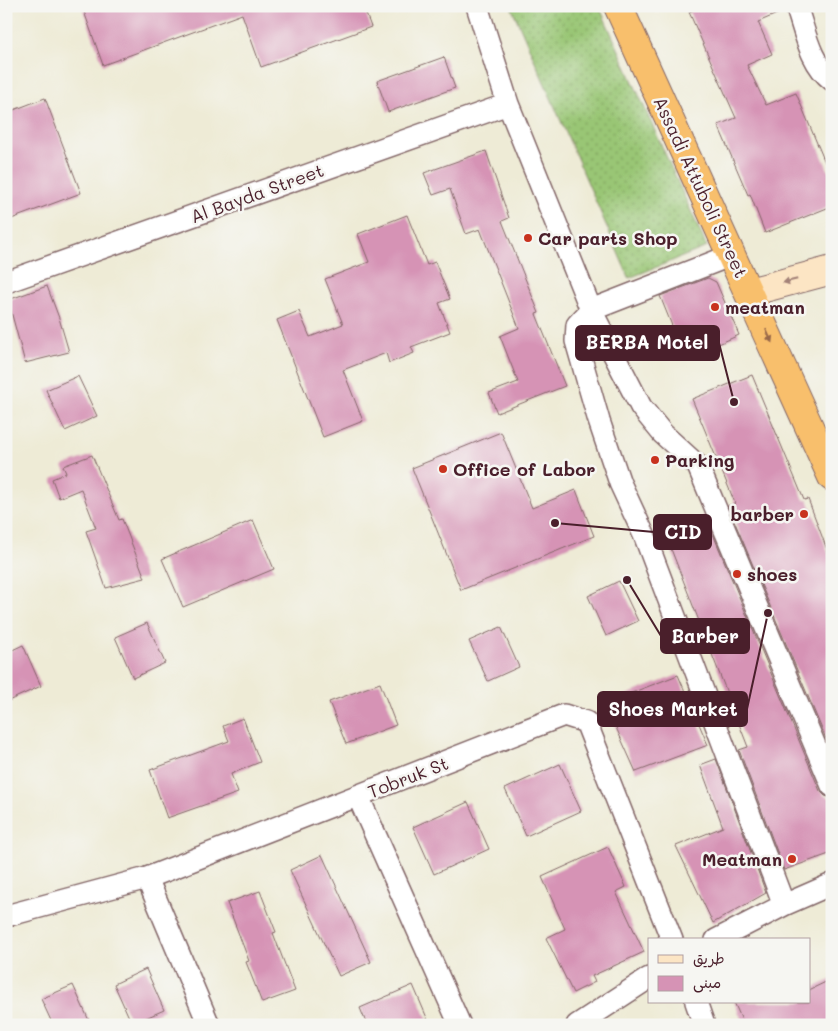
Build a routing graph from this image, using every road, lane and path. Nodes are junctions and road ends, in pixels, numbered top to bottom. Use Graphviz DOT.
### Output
graph roads {
  1 [pos="477,6"];
  2 [pos="618,6"];
  3 [pos="796,6"];
  4 [pos="832,80"];
  5 [pos="508,104"];
  6 [pos="732,255"];
  7 [pos="832,270"];
  8 [pos="6,282"];
  9 [pos="748,292"];
  10 [pos="591,310"];
  11 [pos="832,477"];
  12 [pos="832,786"];
  13 [pos="358,796"];
  14 [pos="146,878"];
  15 [pos="832,884"];
  16 [pos="784,905"];
  17 [pos="6,916"];
  18 [pos="671,938"];
  19 [pos="720,938"];
  20 [pos="648,979"];
  21 [pos="697,1004"];
  22 [pos="209,1025"];
  23 [pos="460,1025"];
  24 [pos="577,1025"];
  25 [pos="704,1025"];
  1 -- 5 [label="street"];
  2 -- 6 [label="highway, Assadi Attuboli Street"];
  3 -- 4 [label="street"];
  5 -- 8 [label="street, Al Bayda Street"];
  5 -- 10 [label="street"];
  6 -- 9 [label="highway, Assadi Attuboli Street"];
  6 -- 10 [label="street"];
  7 -- 9 [label="main road, one-way"];
  9 -- 11 [label="highway, Assadi Attuboli Street, one-way"];
  10 -- 12 [label="street"];
  10 -- 16 [label="street"];
  13 -- 14 [label="street, Tobruk St"];
  13 -- 18 [label="street, Tobruk St"];
  13 -- 23 [label="street"];
  14 -- 17 [label="street, Tobruk St"];
  14 -- 22 [label="street"];
  15 -- 16 [label="street"];
  16 -- 19 [label="street"];
  20 -- 24 [label="street"];
  21 -- 25 [label="street"];
}
